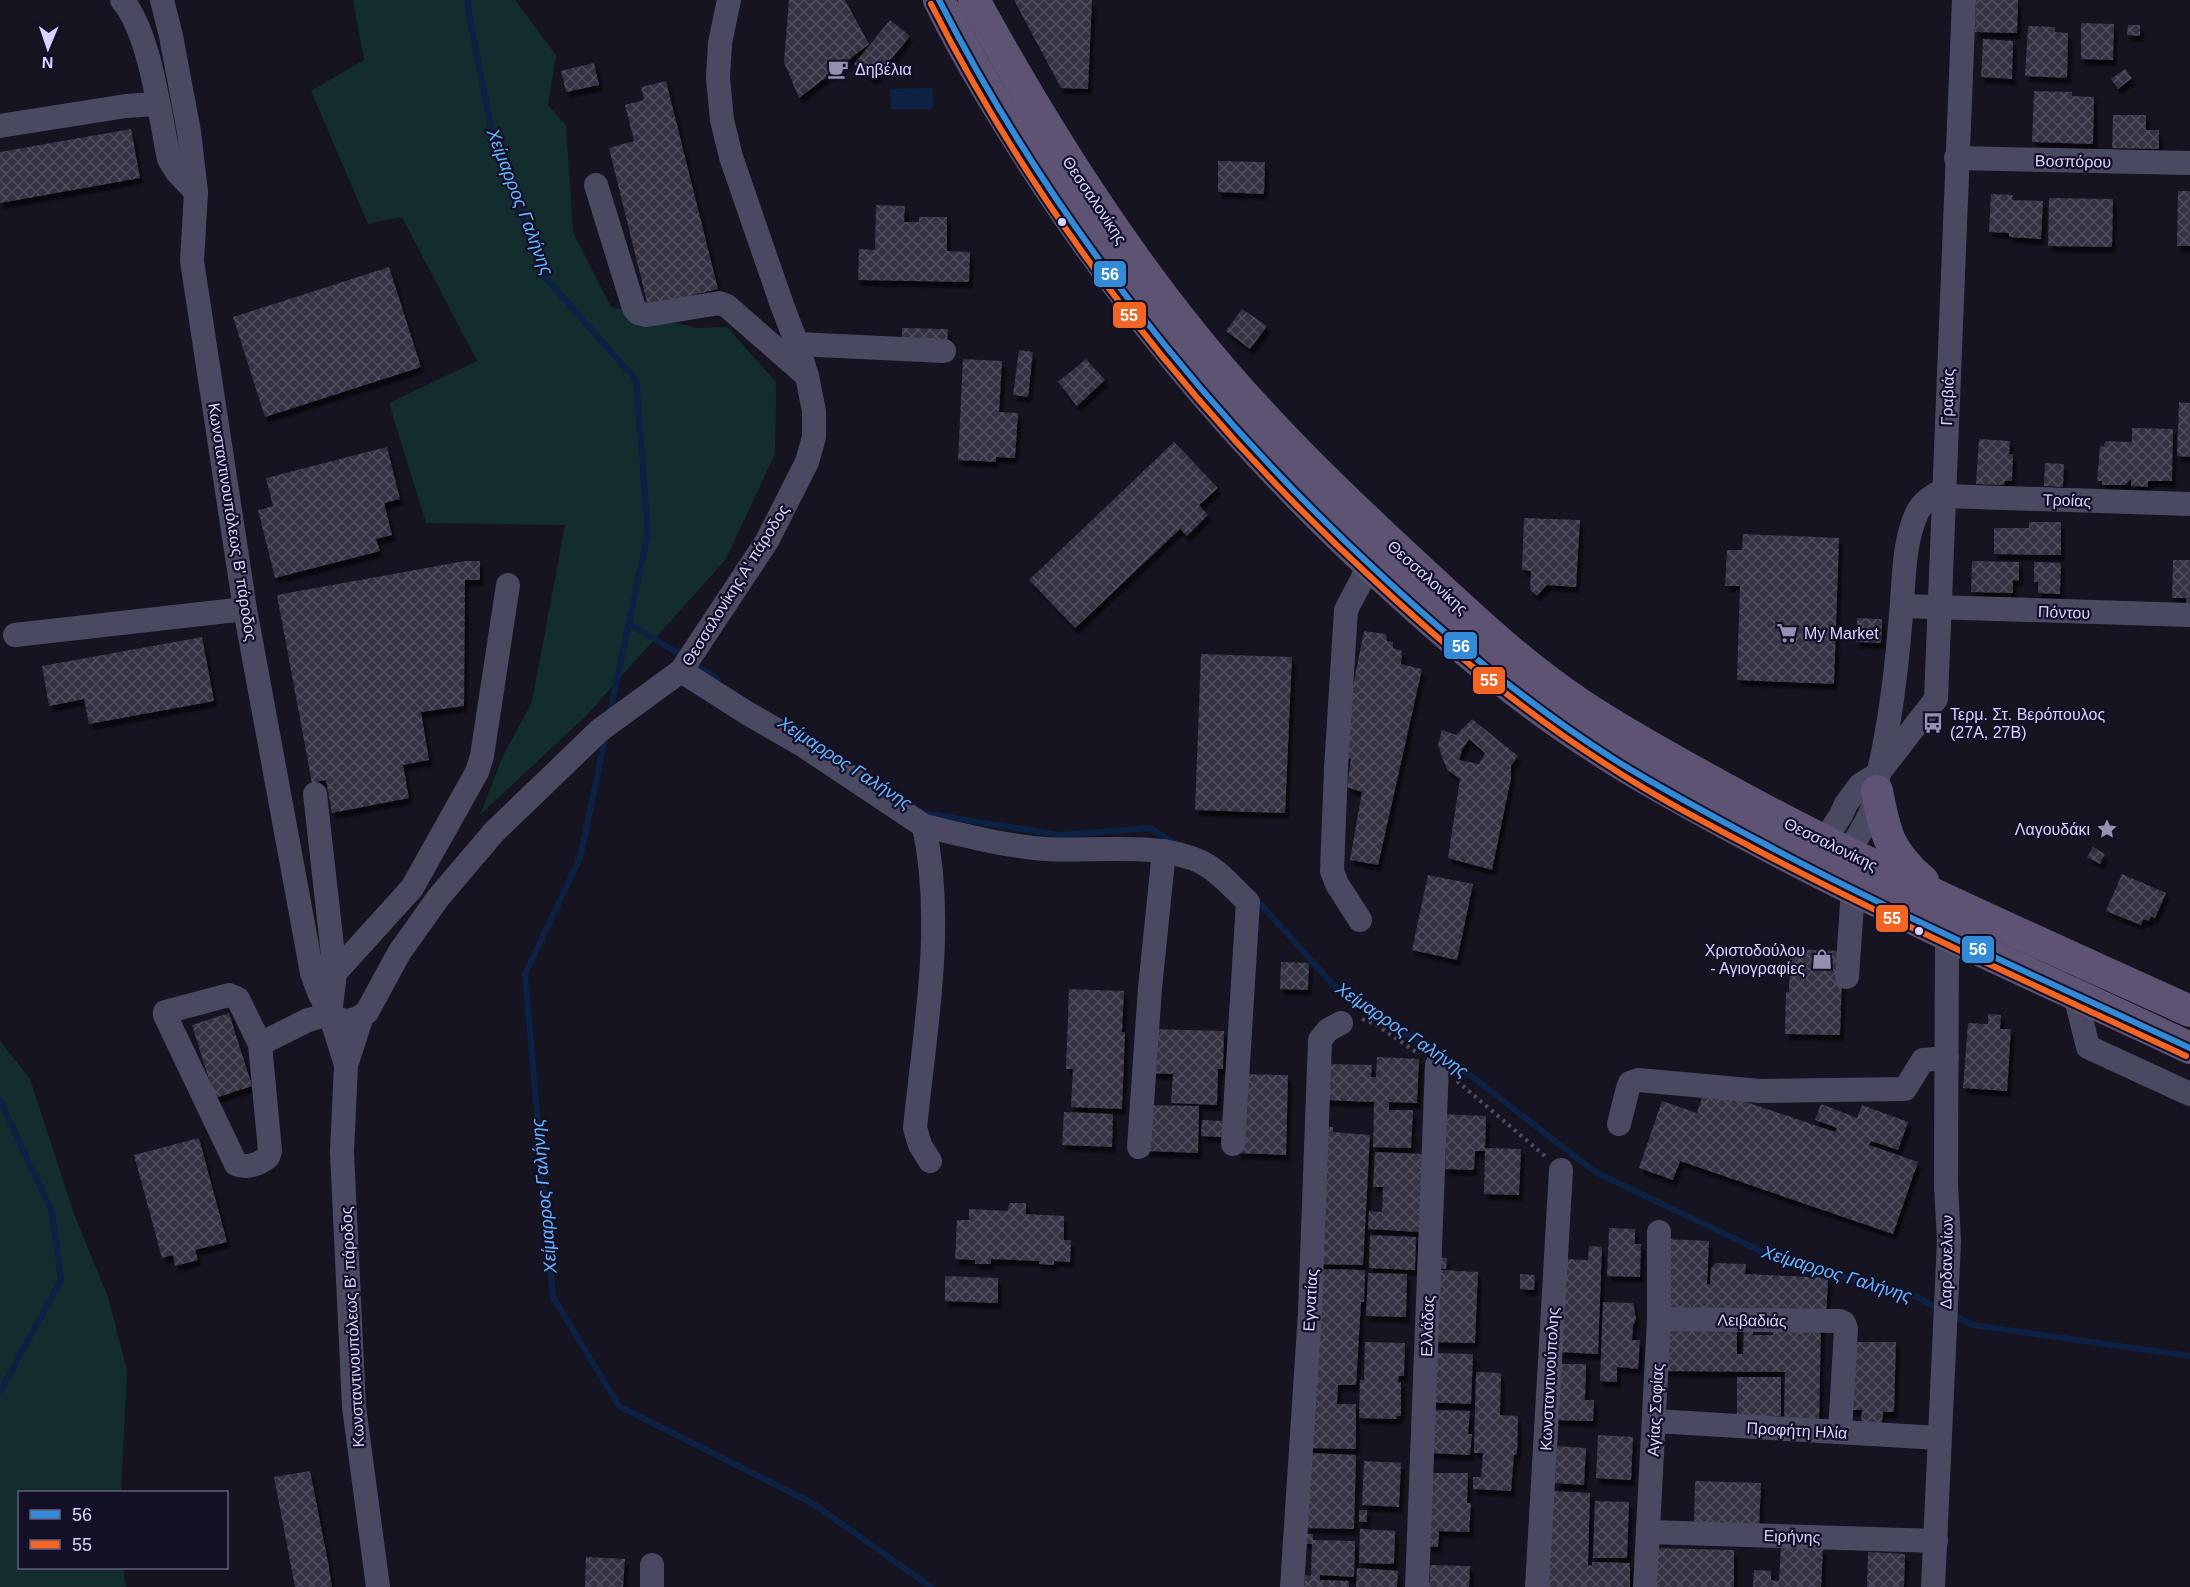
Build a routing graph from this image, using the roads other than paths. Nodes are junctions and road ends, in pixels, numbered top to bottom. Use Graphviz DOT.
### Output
graph roads {
  1 [pos="122,0"];
  2 [pos="162,0"];
  3 [pos="729,0"];
  4 [pos="939,0"];
  5 [pos="974,0"];
  6 [pos="1964,0"];
  7 [pos="157,104"];
  8 [pos="0,126"];
  9 [pos="1956,159"];
  10 [pos="2190,163"];
  11 [pos="596,185"];
  12 [pos="196,192"];
  13 [pos="798,344"];
  14 [pos="944,351"];
  15 [pos="807,376"];
  16 [pos="1944,493"];
  17 [pos="2190,504"];
  18 [pos="1369,566"];
  19 [pos="508,585"];
  20 [pos="1902,606"];
  21 [pos="1939,607"];
  22 [pos="245,609"];
  23 [pos="2190,615"];
  24 [pos="15,635"];
  25 [pos="681,671"];
  26 [pos="1878,782"];
  27 [pos="315,794"];
  28 [pos="924,826"];
  29 [pos="1164,851"];
  30 [pos="1833,866"];
  31 [pos="1939,896"];
  32 [pos="1360,920"];
  33 [pos="1947,936"];
  34 [pos="335,973"];
  35 [pos="1847,977"];
  36 [pos="2075,995"];
  37 [pos="2190,1011"];
  38 [pos="330,1014"];
  39 [pos="358,1018"];
  40 [pos="1341,1023"];
  41 [pos="260,1044"];
  42 [pos="2190,1048"];
  43 [pos="1947,1058"];
  44 [pos="346,1065"];
  45 [pos="1437,1065"];
  46 [pos="2190,1094"];
  47 [pos="1619,1124"];
  48 [pos="1233,1144"];
  49 [pos="1139,1146"];
  50 [pos="930,1161"];
  51 [pos="1562,1170"];
  52 [pos="1659,1232"];
  53 [pos="1659,1319"];
  54 [pos="1655,1421"];
  55 [pos="1840,1432"];
  56 [pos="1939,1438"];
  57 [pos="1649,1532"];
  58 [pos="1936,1541"];
  59 [pos="378,1587"];
  60 [pos="1292,1587"];
  61 [pos="1417,1587"];
  62 [pos="1537,1587"];
  63 [pos="1645,1587"];
  64 [pos="1933,1587"];
  1 -- 7 [label="street"];
  2 -- 12 [label="street, Κωνσταντινουπόλεως Β' πάροδος"];
  3 -- 13 [label="street, Θεσσαλονίκης Α' πάροδος"];
  4 -- 18 [label="main road, Θεσσαλονίκης"];
  5 -- 30 [label="main road, Θεσσαλονίκης"];
  6 -- 9 [label="street, Γραβιάς"];
  7 -- 8 [label="street"];
  7 -- 12 [label="street"];
  9 -- 10 [label="street, Βοσπόρου"];
  9 -- 16 [label="street, Γραβιάς"];
  11 -- 15 [label="street"];
  12 -- 22 [label="street, Κωνσταντινουπόλεως Β' πάροδος"];
  13 -- 14 [label="street"];
  13 -- 15 [label="street, Θεσσαλονίκης Α' πάροδος"];
  15 -- 25 [label="street, Θεσσαλονίκης Α' πάροδος"];
  16 -- 17 [label="street, Τροίας"];
  16 -- 20 [label="street"];
  16 -- 21 [label="street, Γραβιάς"];
  18 -- 30 [label="main road, Θεσσαλονίκης"];
  18 -- 32 [label="street"];
  19 -- 34 [label="street"];
  20 -- 21 [label="street, Πόντου"];
  20 -- 26 [label="street"];
  21 -- 23 [label="street, Πόντου"];
  21 -- 26 [label="street, Γραβιάς"];
  22 -- 24 [label="street"];
  22 -- 38 [label="street, Κωνσταντινουπόλεως Β' πάροδος"];
  25 -- 28 [label="street"];
  25 -- 39 [label="street, Θεσσαλονίκης Α' πάροδος"];
  26 -- 30 [label="street, Γραβιάς"];
  26 -- 31 [label="main road"];
  27 -- 34 [label="street"];
  28 -- 29 [label="street"];
  28 -- 50 [label="street"];
  29 -- 48 [label="street"];
  29 -- 49 [label="street"];
  30 -- 31 [label="main road, Θεσσαλονίκης"];
  30 -- 33 [label="main road, Θεσσαλονίκης"];
  30 -- 35 [label="street"];
  31 -- 37 [label="main road, Θεσσαλονίκης"];
  33 -- 36 [label="main road, Θεσσαλονίκης"];
  33 -- 43 [label="street, Δαρδανελίων"];
  34 -- 38 [label="street"];
  36 -- 42 [label="main road, Θεσσαλονίκης"];
  36 -- 46 [label="street"];
  38 -- 39 [label="street"];
  38 -- 41 [label="street"];
  38 -- 44 [label="street, Κωνσταντινουπόλεως Β' πάροδος"];
  39 -- 44 [label="street, Θεσσαλονίκης Α' πάροδος"];
  40 -- 60 [label="street, Εγνατίας"];
  41 -- 41 [label="street"];
  43 -- 47 [label="street"];
  43 -- 56 [label="street, Δαρδανελίων"];
  44 -- 59 [label="street, Κωνσταντινουπόλεως Β' πάροδος"];
  45 -- 61 [label="street, Ελλάδας"];
  51 -- 62 [label="street, Κωνσταντινούπολης"];
  52 -- 53 [label="street, Αγίας Σοφίας"];
  53 -- 54 [label="street, Αγίας Σοφίας"];
  53 -- 55 [label="street, Λειβαδιάς"];
  54 -- 55 [label="street, Προφήτη Ηλία"];
  54 -- 57 [label="street, Αγίας Σοφίας"];
  55 -- 56 [label="street, Προφήτη Ηλία"];
  56 -- 58 [label="street, Δαρδανελίων"];
  57 -- 58 [label="street, Ειρήνης"];
  57 -- 63 [label="street, Αγίας Σοφίας"];
  58 -- 64 [label="street, Δαρδανελίων"];
}
